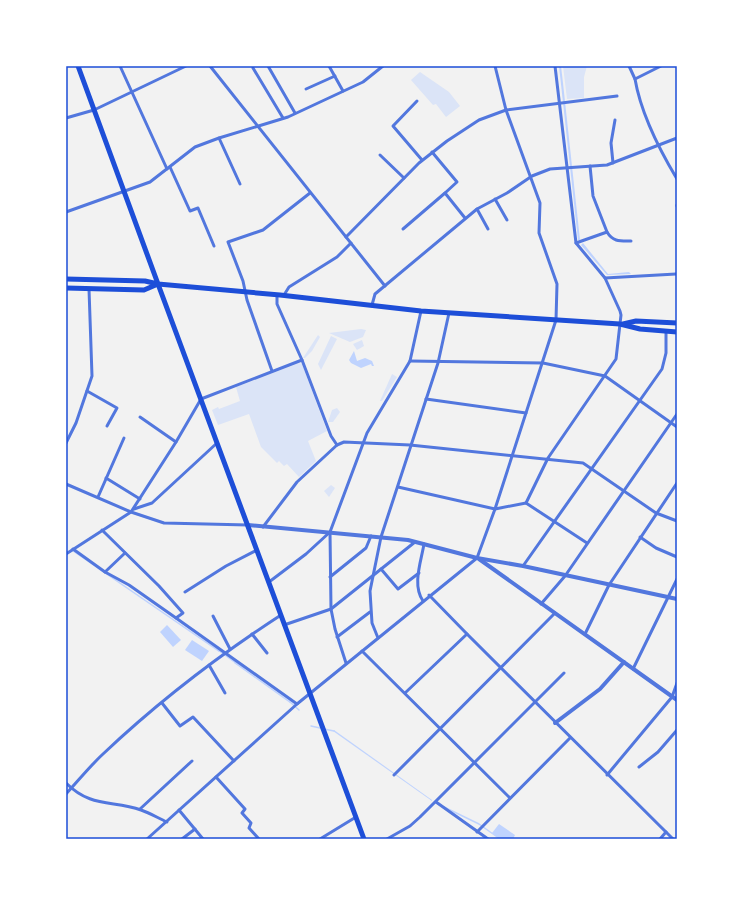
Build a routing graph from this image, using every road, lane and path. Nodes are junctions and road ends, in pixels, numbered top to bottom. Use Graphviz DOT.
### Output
graph roads {
  1 [pos="78,66"];
  2 [pos="120,66"];
  3 [pos="186,66"];
  4 [pos="210,66"];
  5 [pos="268,66"];
  6 [pos="329,66"];
  7 [pos="384,66"];
  8 [pos="495,66"];
  9 [pos="555,66"];
  10 [pos="629,66"];
  11 [pos="661,66"];
  12 [pos="253,68"];
  13 [pos="335,76"];
  14 [pos="635,79"];
  15 [pos="306,89"];
  16 [pos="132,90"];
  17 [pos="343,91"];
  18 [pos="617,96"];
  19 [pos="417,101"];
  20 [pos="560,102"];
  21 [pos="94,110"];
  22 [pos="506,110"];
  23 [pos="295,114"];
  24 [pos="66,118"];
  25 [pos="283,118"];
  26 [pos="615,120"];
  27 [pos="257,126"];
  28 [pos="219,138"];
  29 [pos="677,138"];
  30 [pos="659,145"];
  31 [pos="432,152"];
  32 [pos="380,155"];
  33 [pos="422,160"];
  34 [pos="613,163"];
  35 [pos="590,166"];
  36 [pos="169,168"];
  37 [pos="567,168"];
  38 [pos="532,176"];
  39 [pos="404,178"];
  40 [pos="677,179"];
  41 [pos="240,184"];
  42 [pos="124,191"];
  43 [pos="310,193"];
  44 [pos="444,193"];
  45 [pos="495,199"];
  46 [pos="477,209"];
  47 [pos="66,212"];
  48 [pos="465,218"];
  49 [pos="507,220"];
  50 [pos="403,229"];
  51 [pos="488,229"];
  52 [pos="607,232"];
  53 [pos="346,237"];
  54 [pos="631,241"];
  55 [pos="351,243"];
  56 [pos="576,243"];
  57 [pos="214,246"];
  58 [pos="676,274"];
  59 [pos="605,278"];
  60 [pos="66,279"];
  61 [pos="158,284"];
  62 [pos="385,286"];
  63 [pos="66,288"];
  64 [pos="89,289"];
  65 [pos="246,292"];
  66 [pos="277,294"];
  67 [pos="284,295"];
  68 [pos="372,305"];
  69 [pos="421,311"];
  70 [pos="449,313"];
  71 [pos="556,320"];
  72 [pos="677,323"];
  73 [pos="620,324"];
  74 [pos="666,331"];
  75 [pos="677,332"];
  76 [pos="302,360"];
  77 [pos="410,361"];
  78 [pos="438,363"];
  79 [pos="543,363"];
  80 [pos="272,371"];
  81 [pos="605,376"];
  82 [pos="87,391"];
  83 [pos="201,399"];
  84 [pos="426,399"];
  85 [pos="639,401"];
  86 [pos="526,413"];
  87 [pos="677,414"];
  88 [pos="140,417"];
  89 [pos="671,423"];
  90 [pos="106,426"];
  91 [pos="677,427"];
  92 [pos="124,438"];
  93 [pos="176,442"];
  94 [pos="66,443"];
  95 [pos="217,443"];
  96 [pos="363,443"];
  97 [pos="336,445"];
  98 [pos="410,445"];
  99 [pos="512,455"];
  100 [pos="548,458"];
  101 [pos="591,468"];
  102 [pos="106,478"];
  103 [pos="66,484"];
  104 [pos="677,484"];
  105 [pos="398,487"];
  106 [pos="623,491"];
  107 [pos="98,497"];
  108 [pos="140,499"];
  109 [pos="526,503"];
  110 [pos="495,509"];
  111 [pos="131,512"];
  112 [pos="656,514"];
  113 [pos="554,521"];
  114 [pos="677,521"];
  115 [pos="248,525"];
  116 [pos="263,527"];
  117 [pos="102,530"];
  118 [pos="330,532"];
  119 [pos="371,536"];
  120 [pos="381,537"];
  121 [pos="640,537"];
  122 [pos="415,542"];
  123 [pos="586,543"];
  124 [pos="424,544"];
  125 [pos="66,547"];
  126 [pos="72,549"];
  127 [pos="257,550"];
  128 [pos="125,553"];
  129 [pos="66,554"];
  130 [pos="677,557"];
  131 [pos="477,558"];
  132 [pos="523,566"];
  133 [pos="382,568"];
  134 [pos="105,572"];
  135 [pos="419,573"];
  136 [pos="373,575"];
  137 [pos="565,576"];
  138 [pos="330,577"];
  139 [pos="677,579"];
  140 [pos="269,582"];
  141 [pos="609,585"];
  142 [pos="185,592"];
  143 [pos="430,595"];
  144 [pos="668,598"];
  145 [pos="677,599"];
  146 [pos="423,600"];
  147 [pos="541,604"];
  148 [pos="331,609"];
  149 [pos="370,612"];
  150 [pos="555,613"];
  151 [pos="281,615"];
  152 [pos="213,616"];
  153 [pos="176,618"];
  154 [pos="284,625"];
  155 [pos="252,634"];
  156 [pos="467,634"];
  157 [pos="584,634"];
  158 [pos="338,637"];
  159 [pos="378,638"];
  160 [pos="230,649"];
  161 [pos="362,651"];
  162 [pos="224,652"];
  163 [pos="267,653"];
  164 [pos="624,662"];
  165 [pos="346,664"];
  166 [pos="209,665"];
  167 [pos="501,668"];
  168 [pos="633,669"];
  169 [pos="564,673"];
  170 [pos="677,683"];
  171 [pos="225,693"];
  172 [pos="405,693"];
  173 [pos="309,694"];
  174 [pos="672,697"];
  175 [pos="677,700"];
  176 [pos="535,702"];
  177 [pos="162,703"];
  178 [pos="297,704"];
  179 [pos="555,723"];
  180 [pos="440,729"];
  181 [pos="677,730"];
  182 [pos="570,738"];
  183 [pos="192,761"];
  184 [pos="234,761"];
  185 [pos="474,762"];
  186 [pos="639,767"];
  187 [pos="394,775"];
  188 [pos="607,775"];
  189 [pos="216,777"];
  190 [pos="66,783"];
  191 [pos="71,788"];
  192 [pos="66,794"];
  193 [pos="510,798"];
  194 [pos="436,802"];
  195 [pos="140,809"];
  196 [pos="179,810"];
  197 [pos="356,817"];
  198 [pos="167,822"];
  199 [pos="194,829"];
  200 [pos="477,832"];
  201 [pos="666,832"];
  202 [pos="147,839"];
  203 [pos="182,839"];
  204 [pos="203,839"];
  205 [pos="259,839"];
  206 [pos="320,839"];
  207 [pos="364,839"];
  208 [pos="387,839"];
  209 [pos="488,839"];
  210 [pos="660,839"];
  211 [pos="673,839"];
  1 -- 21 [label="main road"];
  2 -- 16 [label="street"];
  3 -- 16 [label="street"];
  4 -- 27 [label="street"];
  5 -- 23 [label="street"];
  6 -- 13 [label="street"];
  7 -- 17 [label="street"];
  8 -- 22 [label="street"];
  9 -- 20 [label="street"];
  10 -- 14 [label="street"];
  11 -- 14 [label="street"];
  12 -- 25 [label="street"];
  13 -- 15 [label="street"];
  13 -- 17 [label="street"];
  14 -- 30 [label="street"];
  16 -- 21 [label="street"];
  16 -- 36 [label="street"];
  17 -- 23 [label="street"];
  18 -- 20 [label="street"];
  19 -- 33 [label="street"];
  20 -- 22 [label="street"];
  20 -- 37 [label="street"];
  21 -- 24 [label="street"];
  21 -- 42 [label="main road"];
  22 -- 31 [label="street"];
  22 -- 38 [label="street"];
  23 -- 25 [label="street"];
  25 -- 27 [label="street"];
  26 -- 34 [label="street"];
  27 -- 28 [label="street"];
  27 -- 43 [label="street"];
  28 -- 36 [label="street"];
  28 -- 41 [label="street"];
  29 -- 30 [label="street"];
  30 -- 34 [label="street"];
  30 -- 40 [label="street"];
  31 -- 33 [label="street"];
  31 -- 44 [label="street"];
  32 -- 39 [label="street"];
  33 -- 39 [label="street"];
  34 -- 35 [label="street"];
  35 -- 37 [label="street"];
  35 -- 52 [label="street"];
  36 -- 42 [label="street"];
  36 -- 57 [label="street"];
  37 -- 38 [label="street"];
  37 -- 56 [label="street"];
  38 -- 45 [label="street"];
  38 -- 71 [label="street"];
  39 -- 53 [label="street"];
  42 -- 47 [label="street"];
  42 -- 61 [label="main road"];
  43 -- 53 [label="street"];
  43 -- 65 [label="street"];
  44 -- 48 [label="street"];
  44 -- 50 [label="street"];
  45 -- 46 [label="street"];
  45 -- 49 [label="street"];
  46 -- 48 [label="street"];
  46 -- 51 [label="street"];
  48 -- 62 [label="street"];
  52 -- 54 [label="street"];
  52 -- 56 [label="street"];
  53 -- 55 [label="street"];
  55 -- 62 [label="street"];
  55 -- 67 [label="street"];
  56 -- 59 [label="street"];
  58 -- 59 [label="street"];
  59 -- 73 [label="street"];
  60 -- 61 [label="main road"];
  61 -- 64 [label="main road"];
  61 -- 65 [label="main road"];
  61 -- 83 [label="main road"];
  62 -- 68 [label="street"];
  63 -- 64 [label="main road"];
  64 -- 82 [label="street"];
  65 -- 66 [label="main road"];
  65 -- 80 [label="street"];
  66 -- 67 [label="main road"];
  66 -- 76 [label="street"];
  67 -- 68 [label="main road"];
  68 -- 69 [label="main road"];
  69 -- 70 [label="main road"];
  69 -- 77 [label="street"];
  70 -- 71 [label="main road"];
  70 -- 78 [label="street"];
  71 -- 73 [label="main road"];
  71 -- 79 [label="street"];
  72 -- 73 [label="main road"];
  73 -- 74 [label="main road"];
  73 -- 81 [label="street"];
  74 -- 75 [label="main road"];
  74 -- 85 [label="street"];
  76 -- 80 [label="street"];
  76 -- 97 [label="street"];
  77 -- 78 [label="street"];
  77 -- 96 [label="street"];
  78 -- 79 [label="street"];
  78 -- 84 [label="street"];
  79 -- 81 [label="street"];
  79 -- 86 [label="street"];
  80 -- 83 [label="street"];
  81 -- 85 [label="street"];
  81 -- 100 [label="street"];
  82 -- 90 [label="street"];
  82 -- 94 [label="street"];
  83 -- 93 [label="street"];
  83 -- 95 [label="main road"];
  84 -- 86 [label="street"];
  84 -- 98 [label="street"];
  85 -- 89 [label="street"];
  85 -- 101 [label="street"];
  86 -- 99 [label="street"];
  87 -- 89 [label="street"];
  88 -- 93 [label="street"];
  89 -- 91 [label="street"];
  89 -- 106 [label="street"];
  92 -- 102 [label="street"];
  93 -- 108 [label="street"];
  95 -- 111 [label="street"];
  95 -- 115 [label="main road"];
  96 -- 97 [label="street"];
  96 -- 98 [label="street"];
  96 -- 118 [label="street"];
  97 -- 116 [label="street"];
  98 -- 99 [label="street"];
  98 -- 105 [label="street"];
  99 -- 100 [label="street"];
  99 -- 110 [label="street"];
  100 -- 101 [label="street"];
  100 -- 109 [label="street"];
  101 -- 106 [label="street"];
  101 -- 113 [label="street"];
  102 -- 107 [label="street"];
  102 -- 108 [label="street"];
  103 -- 107 [label="street"];
  104 -- 112 [label="street"];
  105 -- 110 [label="street"];
  105 -- 120 [label="street"];
  106 -- 112 [label="street"];
  106 -- 123 [label="street"];
  107 -- 111 [label="street"];
  108 -- 111 [label="street"];
  109 -- 110 [label="street"];
  109 -- 113 [label="street"];
  110 -- 131 [label="street"];
  111 -- 115 [label="street"];
  111 -- 117 [label="street"];
  112 -- 114 [label="street"];
  112 -- 121 [label="street"];
  113 -- 123 [label="street"];
  113 -- 132 [label="street"];
  115 -- 116 [label="street"];
  115 -- 127 [label="main road"];
  116 -- 118 [label="street"];
  117 -- 126 [label="street"];
  117 -- 128 [label="street"];
  118 -- 119 [label="street"];
  118 -- 138 [label="street"];
  118 -- 140 [label="street"];
  119 -- 120 [label="street"];
  119 -- 138 [label="street"];
  120 -- 122 [label="street"];
  120 -- 136 [label="street"];
  121 -- 130 [label="street"];
  121 -- 141 [label="street"];
  122 -- 124 [label="street"];
  122 -- 133 [label="street"];
  123 -- 137 [label="street"];
  124 -- 131 [label="street"];
  124 -- 135 [label="street"];
  125 -- 126 [label="street"];
  126 -- 129 [label="street"];
  126 -- 134 [label="street"];
  127 -- 140 [label="main road"];
  127 -- 142 [label="street"];
  128 -- 134 [label="street"];
  128 -- 153 [label="street"];
  131 -- 132 [label="street"];
  131 -- 143 [label="street"];
  131 -- 147 [label="street"];
  132 -- 137 [label="street"];
  133 -- 135 [label="street"];
  133 -- 136 [label="street"];
  134 -- 153 [label="street"];
  135 -- 146 [label="street"];
  136 -- 148 [label="street"];
  136 -- 149 [label="street"];
  137 -- 141 [label="street"];
  137 -- 147 [label="street"];
  138 -- 148 [label="street"];
  139 -- 144 [label="street"];
  140 -- 151 [label="main road"];
  141 -- 144 [label="street"];
  141 -- 157 [label="street"];
  143 -- 146 [label="street"];
  143 -- 156 [label="street"];
  144 -- 145 [label="street"];
  144 -- 168 [label="street"];
  146 -- 159 [label="street"];
  147 -- 150 [label="street"];
  148 -- 154 [label="street"];
  148 -- 158 [label="street"];
  149 -- 158 [label="street"];
  149 -- 159 [label="street"];
  150 -- 157 [label="street"];
  150 -- 167 [label="street"];
  151 -- 154 [label="main road"];
  151 -- 155 [label="street"];
  152 -- 160 [label="street"];
  153 -- 162 [label="street"];
  154 -- 173 [label="main road"];
  155 -- 160 [label="street"];
  155 -- 163 [label="street"];
  156 -- 167 [label="street"];
  156 -- 172 [label="street"];
  157 -- 164 [label="street"];
  158 -- 165 [label="street"];
  159 -- 161 [label="street"];
  160 -- 162 [label="street"];
  161 -- 165 [label="street"];
  161 -- 172 [label="street"];
  162 -- 166 [label="street"];
  162 -- 178 [label="street"];
  164 -- 168 [label="street"];
  164 -- 179 [label="street"];
  165 -- 173 [label="street"];
  166 -- 171 [label="street"];
  166 -- 177 [label="street"];
  167 -- 176 [label="street"];
  167 -- 180 [label="street"];
  168 -- 174 [label="street"];
  169 -- 176 [label="street"];
  170 -- 174 [label="street"];
  172 -- 180 [label="street"];
  173 -- 178 [label="street"];
  173 -- 197 [label="main road"];
  174 -- 175 [label="street"];
  174 -- 188 [label="street"];
  176 -- 179 [label="street"];
  176 -- 185 [label="street"];
  177 -- 184 [label="street"];
  177 -- 191 [label="street"];
  178 -- 184 [label="street"];
  179 -- 182 [label="street"];
  180 -- 185 [label="street"];
  180 -- 187 [label="street"];
  181 -- 186 [label="street"];
  182 -- 188 [label="street"];
  182 -- 193 [label="street"];
  183 -- 195 [label="street"];
  184 -- 189 [label="street"];
  185 -- 193 [label="street"];
  185 -- 194 [label="street"];
  188 -- 201 [label="street"];
  189 -- 196 [label="street"];
  189 -- 205 [label="street"];
  190 -- 191 [label="street"];
  191 -- 192 [label="street"];
  191 -- 195 [label="street"];
  193 -- 200 [label="street"];
  194 -- 200 [label="street"];
  194 -- 208 [label="street"];
  195 -- 198 [label="street"];
  196 -- 198 [label="street"];
  196 -- 199 [label="street"];
  197 -- 206 [label="street"];
  197 -- 207 [label="main road"];
  198 -- 202 [label="street"];
  199 -- 203 [label="street"];
  199 -- 204 [label="street"];
  200 -- 209 [label="street"];
  201 -- 210 [label="street"];
  201 -- 211 [label="street"];
}
